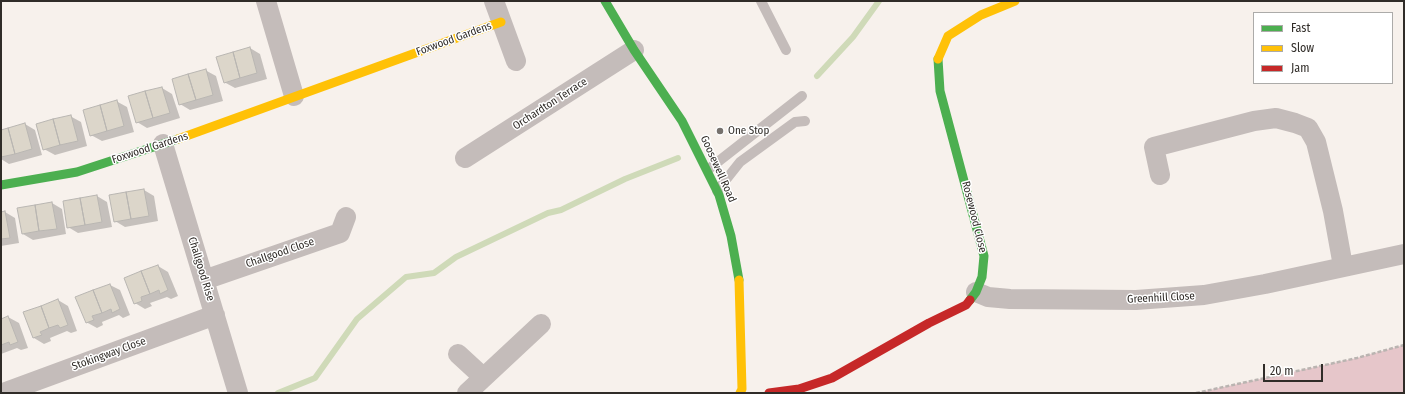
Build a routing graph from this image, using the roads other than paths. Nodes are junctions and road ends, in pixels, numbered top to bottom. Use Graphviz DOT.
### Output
graph roads {
  1 [pos="266,1"];
  2 [pos="494,1"];
  3 [pos="605,1"];
  4 [pos="761,1"];
  5 [pos="1015,1"];
  6 [pos="501,22"];
  7 [pos="634,50"];
  8 [pos="786,50"];
  9 [pos="516,61"];
  10 [pos="294,96"];
  11 [pos="802,96"];
  12 [pos="805,121"];
  13 [pos="163,144"];
  14 [pos="465,158"];
  15 [pos="710,168"];
  16 [pos="1160,175"];
  17 [pos="1,185"];
  18 [pos="717,191"];
  19 [pos="346,217"];
  20 [pos="1404,254"];
  21 [pos="1343,266"];
  22 [pos="204,280"];
  23 [pos="976,292"];
  24 [pos="215,315"];
  25 [pos="541,324"];
  26 [pos="458,354"];
  27 [pos="483,377"];
  28 [pos="746,392"];
  29 [pos="2,393"];
  30 [pos="238,393"];
  31 [pos="466,393"];
  32 [pos="769,393"];
  1 -- 10 [label="street"];
  2 -- 6 [label="street, Foxwood Gardens"];
  3 -- 7 [label="street, Goosewell Road"];
  4 -- 8 [label="lane"];
  5 -- 23 [label="street, Rosewood Close"];
  6 -- 9 [label="street, Foxwood Gardens"];
  6 -- 10 [label="street, Foxwood Gardens"];
  7 -- 14 [label="street, Orchardton Terrace"];
  7 -- 28 [label="street, Goosewell Road"];
  10 -- 13 [label="street, Foxwood Gardens"];
  11 -- 15 [label="lane"];
  12 -- 18 [label="lane"];
  13 -- 17 [label="street, Foxwood Gardens"];
  13 -- 22 [label="street, Challgood Rise"];
  16 -- 21 [label="street"];
  19 -- 22 [label="street, Challgood Close"];
  20 -- 21 [label="street, Greenhill Close"];
  21 -- 23 [label="street, Greenhill Close"];
  22 -- 24 [label="street, Challgood Rise"];
  23 -- 32 [label="street, Rosewood Close"];
  24 -- 29 [label="street, Stokingway Close"];
  24 -- 30 [label="street, Challgood Rise"];
  25 -- 27 [label="street"];
  26 -- 27 [label="street"];
  27 -- 31 [label="street"];
}
